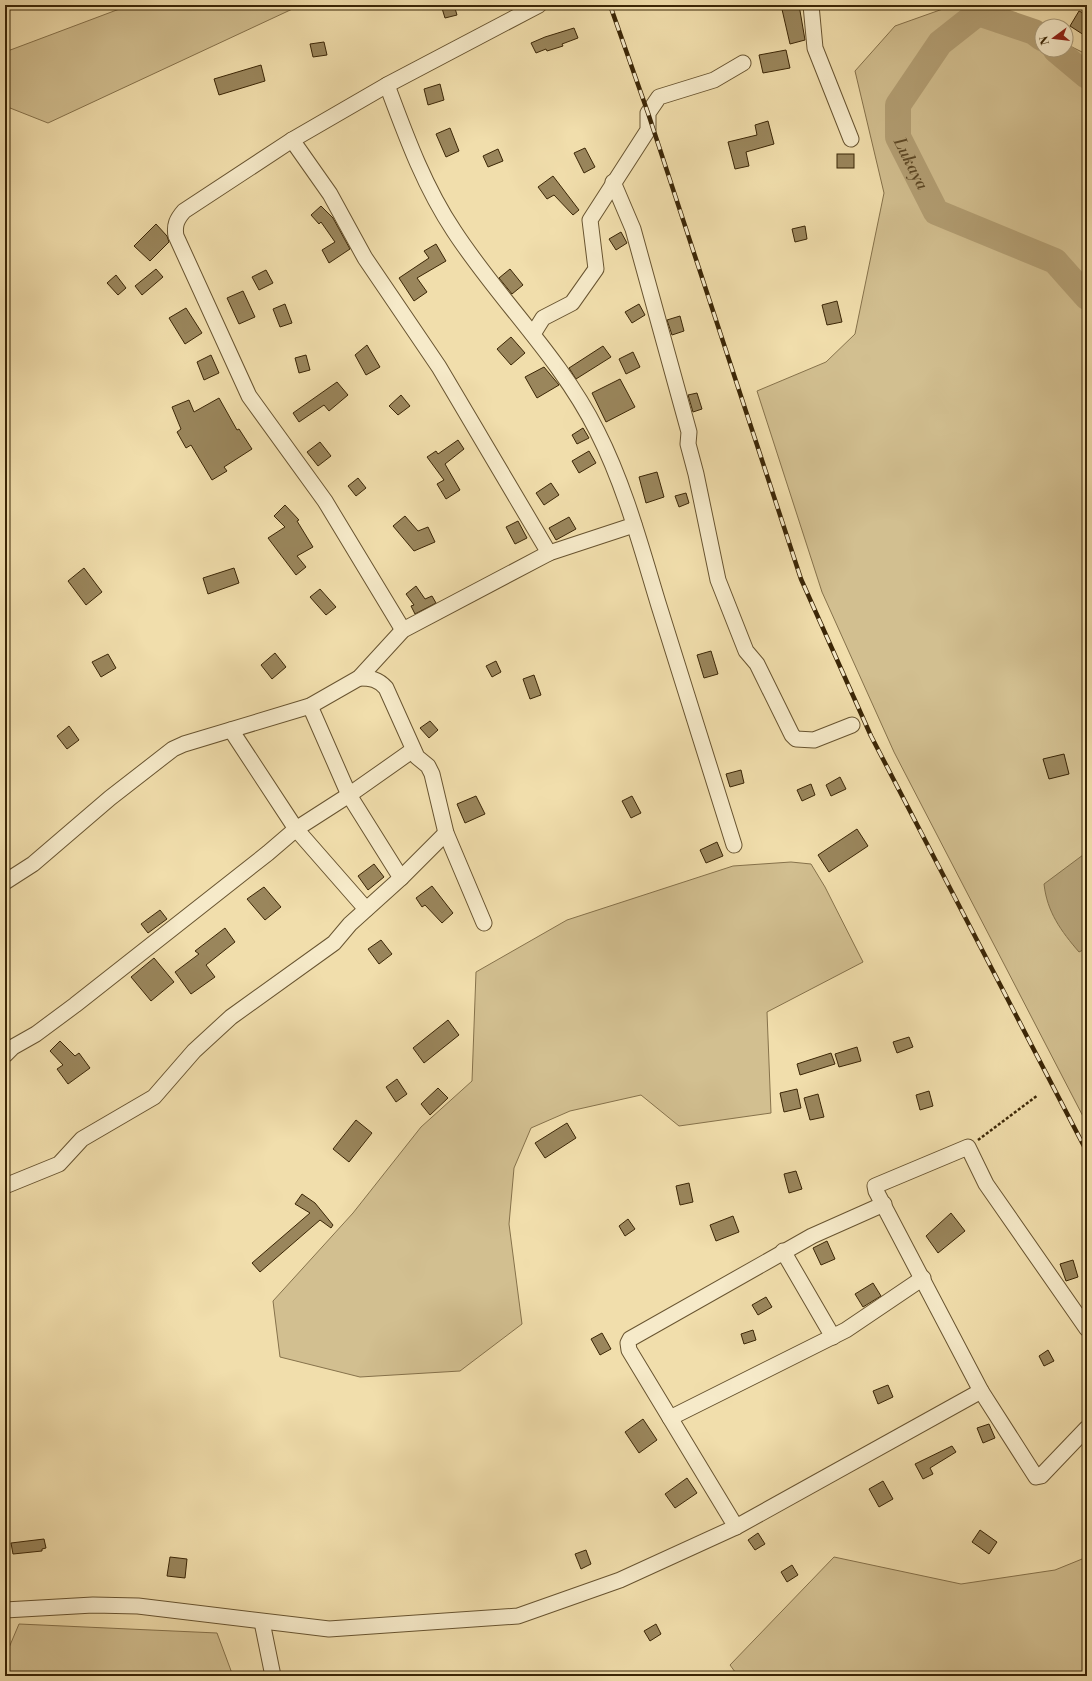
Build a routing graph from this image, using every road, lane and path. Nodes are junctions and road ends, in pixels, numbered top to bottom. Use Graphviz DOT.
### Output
graph roads {
  1 [pos="539,5"];
  2 [pos="811,5"];
  3 [pos="743,63"];
  4 [pos="387,85"];
  5 [pos="851,139"];
  6 [pos="292,140"];
  7 [pos="612,182"];
  8 [pos="533,334"];
  9 [pos="634,525"];
  10 [pos="549,553"];
  11 [pos="403,630"];
  12 [pos="359,678"];
  13 [pos="310,706"];
  14 [pos="852,725"];
  15 [pos="230,730"];
  16 [pos="413,750"];
  17 [pos="349,795"];
  18 [pos="296,829"];
  19 [pos="446,833"];
  20 [pos="734,844"];
  21 [pos="401,878"];
  22 [pos="5,882"];
  23 [pos="366,909"];
  24 [pos="484,923"];
  25 [pos="5,1055"];
  26 [pos="1038,1095"];
  27 [pos="968,1147"];
  28 [pos="5,1186"];
  29 [pos="884,1204"];
  30 [pos="783,1252"];
  31 [pos="923,1278"];
  32 [pos="1087,1329"];
  33 [pos="833,1337"];
  34 [pos="981,1391"];
  35 [pos="670,1418"];
  36 [pos="1087,1428"];
  37 [pos="736,1527"];
  38 [pos="5,1610"];
  39 [pos="262,1622"];
  40 [pos="272,1676"];
  1 -- 4 [label="street"];
  2 -- 5 [label="street"];
  3 -- 7 [label="street"];
  4 -- 6 [label="street"];
  4 -- 8 [label="street"];
  6 -- 10 [label="street"];
  6 -- 11 [label="street"];
  7 -- 8 [label="street"];
  7 -- 14 [label="street"];
  8 -- 9 [label="street"];
  9 -- 10 [label="street"];
  9 -- 20 [label="street"];
  10 -- 11 [label="street"];
  11 -- 12 [label="street"];
  12 -- 13 [label="street"];
  12 -- 16 [label="street"];
  13 -- 15 [label="street"];
  13 -- 17 [label="street"];
  15 -- 18 [label="street"];
  15 -- 22 [label="street"];
  16 -- 17 [label="street"];
  16 -- 19 [label="street"];
  17 -- 18 [label="street"];
  17 -- 21 [label="street"];
  18 -- 23 [label="street"];
  18 -- 25 [label="street"];
  19 -- 21 [label="street"];
  19 -- 24 [label="street"];
  21 -- 23 [label="street"];
  23 -- 28 [label="street"];
  26 -- 27 [label="path"];
  27 -- 29 [label="street"];
  27 -- 32 [label="street"];
  29 -- 30 [label="street"];
  29 -- 31 [label="street"];
  30 -- 33 [label="street"];
  30 -- 35 [label="street"];
  31 -- 33 [label="street"];
  31 -- 34 [label="street"];
  33 -- 35 [label="street"];
  34 -- 36 [label="street"];
  34 -- 37 [label="street"];
  35 -- 37 [label="street"];
  37 -- 39 [label="street"];
  38 -- 39 [label="street"];
  39 -- 40 [label="street"];
}
